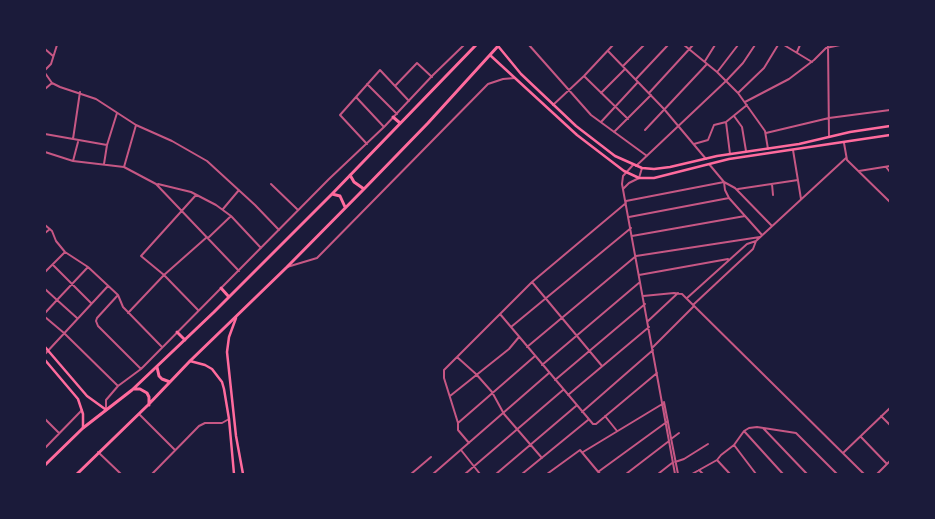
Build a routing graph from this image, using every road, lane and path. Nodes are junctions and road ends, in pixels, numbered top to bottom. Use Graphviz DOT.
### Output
graph roads {
  1 [pos="57,45"];
  2 [pos="464,45"];
  3 [pos="476,45"];
  4 [pos="529,45"];
  5 [pos="613,45"];
  6 [pos="644,45"];
  7 [pos="668,45"];
  8 [pos="684,45"];
  9 [pos="693,45"];
  10 [pos="715,45"];
  11 [pos="738,45"];
  12 [pos="756,45"];
  13 [pos="778,45"];
  14 [pos="784,45"];
  15 [pos="800,45"];
  16 [pos="834,45"];
  17 [pos="840,45"];
  18 [pos="499,46"];
  19 [pos="828,46"];
  20 [pos="45,49"];
  21 [pos="689,50"];
  22 [pos="608,51"];
  23 [pos="796,53"];
  24 [pos="53,56"];
  25 [pos="490,56"];
  26 [pos="704,61"];
  27 [pos="812,62"];
  28 [pos="708,64"];
  29 [pos="623,66"];
  30 [pos="626,69"];
  31 [pos="45,72"];
  32 [pos="717,72"];
  33 [pos="584,76"];
  34 [pos="432,77"];
  35 [pos="515,78"];
  36 [pos="637,81"];
  37 [pos="726,81"];
  38 [pos="52,83"];
  39 [pos="367,84"];
  40 [pos="395,86"];
  41 [pos="45,89"];
  42 [pos="570,90"];
  43 [pos="80,92"];
  44 [pos="601,93"];
  45 [pos="738,93"];
  46 [pos="650,94"];
  47 [pos="356,97"];
  48 [pos="409,101"];
  49 [pos="746,103"];
  50 [pos="553,105"];
  51 [pos="615,106"];
  52 [pos="664,109"];
  53 [pos="890,110"];
  54 [pos="116,113"];
  55 [pos="396,114"];
  56 [pos="734,116"];
  57 [pos="393,117"];
  58 [pos="829,118"];
  59 [pos="628,120"];
  60 [pos="726,122"];
  61 [pos="400,123"];
  62 [pos="600,123"];
  63 [pos="136,125"];
  64 [pos="678,126"];
  65 [pos="890,126"];
  66 [pos="384,127"];
  67 [pos="644,130"];
  68 [pos="614,132"];
  69 [pos="766,133"];
  70 [pos="45,134"];
  71 [pos="890,135"];
  72 [pos="829,137"];
  73 [pos="73,139"];
  74 [pos="78,140"];
  75 [pos="844,141"];
  76 [pos="367,144"];
  77 [pos="693,144"];
  78 [pos="107,145"];
  79 [pos="768,149"];
  80 [pos="793,150"];
  81 [pos="45,152"];
  82 [pos="746,152"];
  83 [pos="730,154"];
  84 [pos="647,156"];
  85 [pos="846,158"];
  86 [pos="706,159"];
  87 [pos="73,161"];
  88 [pos="709,164"];
  89 [pos="104,165"];
  90 [pos="634,166"];
  91 [pos="890,166"];
  92 [pos="124,167"];
  93 [pos="886,167"];
  94 [pos="642,168"];
  95 [pos="859,171"];
  96 [pos="626,172"];
  97 [pos="890,172"];
  98 [pos="350,175"];
  99 [pos="639,178"];
  100 [pos="798,180"];
  101 [pos="724,182"];
  102 [pos="156,184"];
  103 [pos="271,184"];
  104 [pos="772,184"];
  105 [pos="364,189"];
  106 [pos="623,189"];
  107 [pos="239,190"];
  108 [pos="737,190"];
  109 [pos="332,194"];
  110 [pos="196,195"];
  111 [pos="774,195"];
  112 [pos="729,198"];
  113 [pos="801,200"];
  114 [pos="626,202"];
  115 [pos="890,202"];
  116 [pos="345,207"];
  117 [pos="222,209"];
  118 [pos="298,210"];
  119 [pos="183,211"];
  120 [pos="231,216"];
  121 [pos="745,216"];
  122 [pos="628,217"];
  123 [pos="45,224"];
  124 [pos="772,226"];
  125 [pos="631,228"];
  126 [pos="50,229"];
  127 [pos="279,230"];
  128 [pos="45,233"];
  129 [pos="632,236"];
  130 [pos="761,236"];
  131 [pos="207,238"];
  132 [pos="756,241"];
  133 [pos="261,248"];
  134 [pos="65,252"];
  135 [pos="636,256"];
  136 [pos="730,259"];
  137 [pos="53,265"];
  138 [pos="88,267"];
  139 [pos="287,267"];
  140 [pos="238,271"];
  141 [pos="45,272"];
  142 [pos="164,274"];
  143 [pos="639,275"];
  144 [pos="640,281"];
  145 [pos="532,282"];
  146 [pos="72,284"];
  147 [pos="108,286"];
  148 [pos="221,288"];
  149 [pos="45,289"];
  150 [pos="678,293"];
  151 [pos="118,295"];
  152 [pos="643,296"];
  153 [pos="230,297"];
  154 [pos="545,298"];
  155 [pos="686,298"];
  156 [pos="57,300"];
  157 [pos="91,304"];
  158 [pos="645,304"];
  159 [pos="693,306"];
  160 [pos="199,310"];
  161 [pos="45,313"];
  162 [pos="128,313"];
  163 [pos="500,313"];
  164 [pos="45,317"];
  165 [pos="77,318"];
  166 [pos="236,318"];
  167 [pos="562,318"];
  168 [pos="648,321"];
  169 [pos="511,327"];
  170 [pos="649,327"];
  171 [pos="64,332"];
  172 [pos="177,332"];
  173 [pos="576,336"];
  174 [pos="519,337"];
  175 [pos="185,340"];
  176 [pos="45,347"];
  177 [pos="162,347"];
  178 [pos="527,347"];
  179 [pos="653,349"];
  180 [pos="49,351"];
  181 [pos="589,351"];
  182 [pos="45,354"];
  183 [pos="535,356"];
  184 [pos="456,357"];
  185 [pos="45,360"];
  186 [pos="190,361"];
  187 [pos="542,365"];
  188 [pos="157,366"];
  189 [pos="602,366"];
  190 [pos="141,368"];
  191 [pos="550,373"];
  192 [pos="657,373"];
  193 [pos="476,374"];
  194 [pos="555,380"];
  195 [pos="170,382"];
  196 [pos="118,386"];
  197 [pos="132,390"];
  198 [pos="563,390"];
  199 [pos="492,392"];
  200 [pos="568,395"];
  201 [pos="450,396"];
  202 [pos="663,403"];
  203 [pos="148,405"];
  204 [pos="577,406"];
  205 [pos="890,408"];
  206 [pos="105,409"];
  207 [pos="82,410"];
  208 [pos="582,412"];
  209 [pos="139,414"];
  210 [pos="504,414"];
  211 [pos="606,416"];
  212 [pos="881,416"];
  213 [pos="45,419"];
  214 [pos="229,419"];
  215 [pos="588,419"];
  216 [pos="667,421"];
  217 [pos="458,423"];
  218 [pos="890,425"];
  219 [pos="83,428"];
  220 [pos="763,428"];
  221 [pos="518,430"];
  222 [pos="617,431"];
  223 [pos="744,431"];
  224 [pos="59,433"];
  225 [pos="679,433"];
  226 [pos="230,436"];
  227 [pos="236,436"];
  228 [pos="860,437"];
  229 [pos="670,440"];
  230 [pos="45,442"];
  231 [pos="469,443"];
  232 [pos="531,444"];
  233 [pos="708,444"];
  234 [pos="48,445"];
  235 [pos="734,445"];
  236 [pos="45,448"];
  237 [pos="175,450"];
  238 [pos="461,450"];
  239 [pos="98,452"];
  240 [pos="583,452"];
  241 [pos="843,453"];
  242 [pos="431,458"];
  243 [pos="542,458"];
  244 [pos="717,460"];
  245 [pos="890,461"];
  246 [pos="674,462"];
  247 [pos="888,464"];
  248 [pos="45,466"];
  249 [pos="474,467"];
  250 [pos="699,470"];
  251 [pos="752,470"];
  252 [pos="599,473"];
  253 [pos="77,474"];
  254 [pos="121,474"];
  255 [pos="152,474"];
  256 [pos="234,474"];
  257 [pos="243,474"];
  258 [pos="410,474"];
  259 [pos="434,474"];
  260 [pos="466,474"];
  261 [pos="480,474"];
  262 [pos="496,474"];
  263 [pos="522,474"];
  264 [pos="547,474"];
  265 [pos="626,474"];
  266 [pos="658,474"];
  267 [pos="676,474"];
  268 [pos="692,474"];
  269 [pos="703,474"];
  270 [pos="730,474"];
  271 [pos="749,474"];
  272 [pos="756,474"];
  273 [pos="782,474"];
  274 [pos="807,474"];
  275 [pos="837,474"];
  276 [pos="864,474"];
  277 [pos="877,474"];
  1 -- 24 [label="street"];
  2 -- 34 [label="street"];
  3 -- 61 [label="main road"];
  4 -- 42 [label="street"];
  5 -- 22 [label="street"];
  6 -- 29 [label="street"];
  7 -- 36 [label="street"];
  8 -- 21 [label="street"];
  9 -- 21 [label="street"];
  10 -- 26 [label="street"];
  11 -- 32 [label="street"];
  12 -- 37 [label="street"];
  13 -- 45 [label="street"];
  14 -- 23 [label="street"];
  15 -- 23 [label="street"];
  16 -- 17 [label="street"];
  16 -- 19 [label="street"];
  18 -- 25 [label="main road"];
  18 -- 50 [label="main road"];
  19 -- 27 [label="street"];
  19 -- 58 [label="street"];
  20 -- 24 [label="street"];
  21 -- 26 [label="street"];
  21 -- 46 [label="street"];
  22 -- 29 [label="street"];
  22 -- 33 [label="street"];
  23 -- 27 [label="street"];
  24 -- 31 [label="street"];
  25 -- 35 [label="main road"];
  25 -- 105 [label="main road"];
  26 -- 28 [label="street"];
  27 -- 49 [label="street"];
  28 -- 32 [label="street"];
  28 -- 52 [label="street"];
  29 -- 30 [label="street"];
  30 -- 36 [label="street"];
  30 -- 44 [label="street"];
  31 -- 38 [label="street"];
  32 -- 37 [label="street"];
  33 -- 42 [label="street"];
  33 -- 44 [label="street"];
  34 -- 40 [label="street"];
  34 -- 48 [label="street"];
  35 -- 96 [label="main road"];
  35 -- 139 [label="street"];
  36 -- 46 [label="street"];
  36 -- 51 [label="street"];
  37 -- 45 [label="street"];
  37 -- 64 [label="street"];
  38 -- 41 [label="street"];
  38 -- 43 [label="street"];
  39 -- 40 [label="street"];
  39 -- 47 [label="street"];
  39 -- 55 [label="street"];
  40 -- 48 [label="street"];
  42 -- 50 [label="street"];
  42 -- 62 [label="street"];
  43 -- 54 [label="street"];
  43 -- 73 [label="street"];
  44 -- 51 [label="street"];
  45 -- 49 [label="street"];
  46 -- 52 [label="street"];
  46 -- 59 [label="street"];
  47 -- 66 [label="street"];
  47 -- 76 [label="street"];
  48 -- 55 [label="street"];
  49 -- 56 [label="street"];
  49 -- 69 [label="street"];
  50 -- 90 [label="main road"];
  51 -- 59 [label="street"];
  51 -- 62 [label="street"];
  52 -- 64 [label="street"];
  52 -- 67 [label="street"];
  53 -- 58 [label="street"];
  54 -- 63 [label="street"];
  54 -- 78 [label="street"];
  55 -- 57 [label="street"];
  56 -- 60 [label="street"];
  56 -- 82 [label="street"];
  57 -- 61 [label="main road"];
  57 -- 66 [label="street"];
  58 -- 69 [label="street"];
  58 -- 72 [label="street"];
  59 -- 68 [label="street"];
  60 -- 77 [label="street"];
  60 -- 83 [label="street"];
  61 -- 98 [label="main road"];
  62 -- 68 [label="street"];
  63 -- 92 [label="street"];
  63 -- 107 [label="street"];
  64 -- 77 [label="street"];
  64 -- 84 [label="street"];
  65 -- 72 [label="main road"];
  66 -- 76 [label="street"];
  68 -- 84 [label="street"];
  69 -- 79 [label="street"];
  70 -- 73 [label="street"];
  71 -- 75 [label="main road"];
  72 -- 79 [label="main road"];
  73 -- 74 [label="street"];
  74 -- 78 [label="street"];
  74 -- 87 [label="street"];
  75 -- 80 [label="main road"];
  75 -- 85 [label="street"];
  76 -- 118 [label="street"];
  77 -- 86 [label="street"];
  78 -- 89 [label="street"];
  79 -- 82 [label="main road"];
  80 -- 88 [label="main road"];
  80 -- 100 [label="street"];
  81 -- 87 [label="street"];
  82 -- 83 [label="main road"];
  83 -- 86 [label="main road"];
  84 -- 90 [label="street"];
  85 -- 95 [label="street"];
  85 -- 113 [label="street"];
  86 -- 94 [label="main road"];
  87 -- 89 [label="street"];
  88 -- 99 [label="main road"];
  88 -- 101 [label="street"];
  89 -- 92 [label="street"];
  90 -- 94 [label="main road"];
  90 -- 96 [label="street"];
  91 -- 93 [label="street"];
  92 -- 102 [label="street"];
  93 -- 95 [label="street"];
  93 -- 97 [label="street"];
  94 -- 99 [label="street"];
  95 -- 115 [label="street"];
  96 -- 99 [label="main road"];
  96 -- 106 [label="street"];
  98 -- 105 [label="main road"];
  98 -- 109 [label="main road"];
  99 -- 106 [label="street"];
  100 -- 104 [label="street"];
  100 -- 113 [label="street"];
  101 -- 108 [label="street"];
  101 -- 112 [label="street"];
  101 -- 114 [label="street"];
  102 -- 110 [label="street"];
  102 -- 119 [label="street"];
  103 -- 118 [label="street"];
  104 -- 108 [label="street"];
  104 -- 111 [label="street"];
  105 -- 116 [label="main road"];
  106 -- 114 [label="street"];
  107 -- 117 [label="street"];
  107 -- 127 [label="street"];
  108 -- 124 [label="street"];
  109 -- 116 [label="main road"];
  109 -- 153 [label="main road"];
  110 -- 117 [label="street"];
  110 -- 119 [label="street"];
  112 -- 121 [label="street"];
  112 -- 122 [label="street"];
  113 -- 124 [label="street"];
  114 -- 122 [label="street"];
  114 -- 145 [label="street"];
  116 -- 139 [label="main road"];
  117 -- 120 [label="street"];
  118 -- 127 [label="street"];
  119 -- 131 [label="street"];
  119 -- 142 [label="street"];
  120 -- 131 [label="street"];
  120 -- 133 [label="street"];
  121 -- 129 [label="street"];
  121 -- 130 [label="street"];
  122 -- 125 [label="street"];
  123 -- 126 [label="street"];
  124 -- 130 [label="street"];
  125 -- 129 [label="street"];
  125 -- 154 [label="street"];
  126 -- 128 [label="street"];
  126 -- 134 [label="street"];
  127 -- 133 [label="street"];
  129 -- 135 [label="street"];
  130 -- 132 [label="street"];
  130 -- 135 [label="street"];
  131 -- 140 [label="street"];
  131 -- 142 [label="street"];
  132 -- 136 [label="street"];
  132 -- 159 [label="street"];
  133 -- 140 [label="street"];
  134 -- 137 [label="street"];
  134 -- 138 [label="street"];
  135 -- 143 [label="street"];
  135 -- 167 [label="street"];
  136 -- 143 [label="street"];
  136 -- 155 [label="street"];
  137 -- 141 [label="street"];
  137 -- 146 [label="street"];
  138 -- 146 [label="street"];
  138 -- 147 [label="street"];
  139 -- 166 [label="main road"];
  140 -- 148 [label="street"];
  142 -- 160 [label="street"];
  142 -- 162 [label="street"];
  143 -- 144 [label="street"];
  144 -- 152 [label="street"];
  144 -- 173 [label="street"];
  145 -- 154 [label="street"];
  145 -- 163 [label="street"];
  146 -- 156 [label="street"];
  146 -- 157 [label="street"];
  147 -- 151 [label="street"];
  147 -- 157 [label="street"];
  148 -- 153 [label="main road"];
  148 -- 160 [label="street"];
  149 -- 156 [label="street"];
  150 -- 152 [label="street"];
  150 -- 155 [label="street"];
  150 -- 168 [label="street"];
  151 -- 162 [label="street"];
  151 -- 190 [label="street"];
  152 -- 158 [label="street"];
  153 -- 175 [label="main road"];
  154 -- 167 [label="street"];
  154 -- 169 [label="street"];
  155 -- 159 [label="street"];
  156 -- 161 [label="street"];
  156 -- 165 [label="street"];
  157 -- 165 [label="street"];
  158 -- 168 [label="street"];
  158 -- 181 [label="street"];
  159 -- 179 [label="street"];
  159 -- 241 [label="street"];
  160 -- 172 [label="street"];
  162 -- 177 [label="street"];
  163 -- 169 [label="street"];
  163 -- 184 [label="street"];
  164 -- 171 [label="street"];
  165 -- 171 [label="street"];
  166 -- 186 [label="main road"];
  166 -- 227 [label="main road"];
  167 -- 173 [label="street"];
  167 -- 178 [label="street"];
  168 -- 170 [label="street"];
  169 -- 174 [label="street"];
  170 -- 179 [label="street"];
  170 -- 189 [label="street"];
  171 -- 180 [label="street"];
  171 -- 196 [label="street"];
  172 -- 175 [label="main road"];
  172 -- 177 [label="street"];
  173 -- 181 [label="street"];
  173 -- 187 [label="street"];
  174 -- 178 [label="street"];
  174 -- 193 [label="street"];
  175 -- 188 [label="main road"];
  176 -- 180 [label="main road"];
  177 -- 190 [label="street"];
  178 -- 183 [label="street"];
  179 -- 192 [label="street"];
  179 -- 208 [label="street"];
  180 -- 182 [label="street"];
  180 -- 206 [label="main road"];
  181 -- 189 [label="street"];
  181 -- 194 [label="street"];
  183 -- 187 [label="street"];
  183 -- 199 [label="street"];
  184 -- 193 [label="street"];
  184 -- 201 [label="street"];
  185 -- 207 [label="main road"];
  186 -- 195 [label="main road"];
  186 -- 214 [label="main road"];
  187 -- 191 [label="street"];
  188 -- 195 [label="main road"];
  188 -- 197 [label="main road"];
  189 -- 200 [label="street"];
  190 -- 196 [label="street"];
  191 -- 194 [label="street"];
  191 -- 210 [label="street"];
  192 -- 202 [label="street"];
  192 -- 211 [label="street"];
  193 -- 199 [label="street"];
  193 -- 201 [label="street"];
  194 -- 198 [label="street"];
  195 -- 203 [label="main road"];
  196 -- 206 [label="street"];
  197 -- 203 [label="main road"];
  197 -- 206 [label="main road"];
  198 -- 200 [label="street"];
  198 -- 221 [label="street"];
  199 -- 210 [label="street"];
  199 -- 217 [label="street"];
  200 -- 204 [label="street"];
  201 -- 217 [label="street"];
  202 -- 216 [label="street"];
  202 -- 222 [label="street"];
  203 -- 209 [label="main road"];
  204 -- 208 [label="street"];
  204 -- 232 [label="street"];
  205 -- 212 [label="street"];
  206 -- 219 [label="main road"];
  207 -- 219 [label="main road"];
  207 -- 224 [label="street"];
  208 -- 215 [label="street"];
  209 -- 237 [label="street"];
  209 -- 239 [label="main road"];
  210 -- 221 [label="street"];
  210 -- 231 [label="street"];
  211 -- 215 [label="street"];
  211 -- 222 [label="street"];
  212 -- 218 [label="street"];
  212 -- 228 [label="street"];
  213 -- 224 [label="street"];
  214 -- 226 [label="main road"];
  214 -- 237 [label="street"];
  215 -- 243 [label="street"];
  216 -- 229 [label="street"];
  216 -- 252 [label="street"];
  217 -- 231 [label="street"];
  219 -- 248 [label="main road"];
  220 -- 223 [label="street"];
  220 -- 274 [label="street"];
  220 -- 275 [label="street"];
  221 -- 232 [label="street"];
  221 -- 249 [label="street"];
  222 -- 240 [label="street"];
  223 -- 235 [label="street"];
  223 -- 273 [label="street"];
  224 -- 234 [label="street"];
  225 -- 229 [label="street"];
  226 -- 227 [label="main road"];
  226 -- 256 [label="main road"];
  227 -- 257 [label="main road"];
  228 -- 241 [label="street"];
  228 -- 247 [label="street"];
  229 -- 246 [label="street"];
  229 -- 265 [label="street"];
  230 -- 234 [label="street"];
  231 -- 238 [label="street"];
  232 -- 243 [label="street"];
  232 -- 262 [label="street"];
  233 -- 246 [label="street"];
  234 -- 236 [label="street"];
  235 -- 244 [label="street"];
  235 -- 251 [label="street"];
  237 -- 255 [label="street"];
  238 -- 249 [label="street"];
  238 -- 259 [label="street"];
  239 -- 253 [label="main road"];
  239 -- 254 [label="street"];
  240 -- 252 [label="street"];
  240 -- 264 [label="street"];
  241 -- 276 [label="street"];
  242 -- 258 [label="street"];
  243 -- 263 [label="street"];
  244 -- 250 [label="street"];
  244 -- 270 [label="street"];
  245 -- 247 [label="street"];
  246 -- 266 [label="street"];
  246 -- 267 [label="street"];
  247 -- 277 [label="street"];
  249 -- 260 [label="street"];
  249 -- 261 [label="street"];
  250 -- 268 [label="street"];
  250 -- 269 [label="street"];
  251 -- 271 [label="street"];
  251 -- 272 [label="street"];
}
